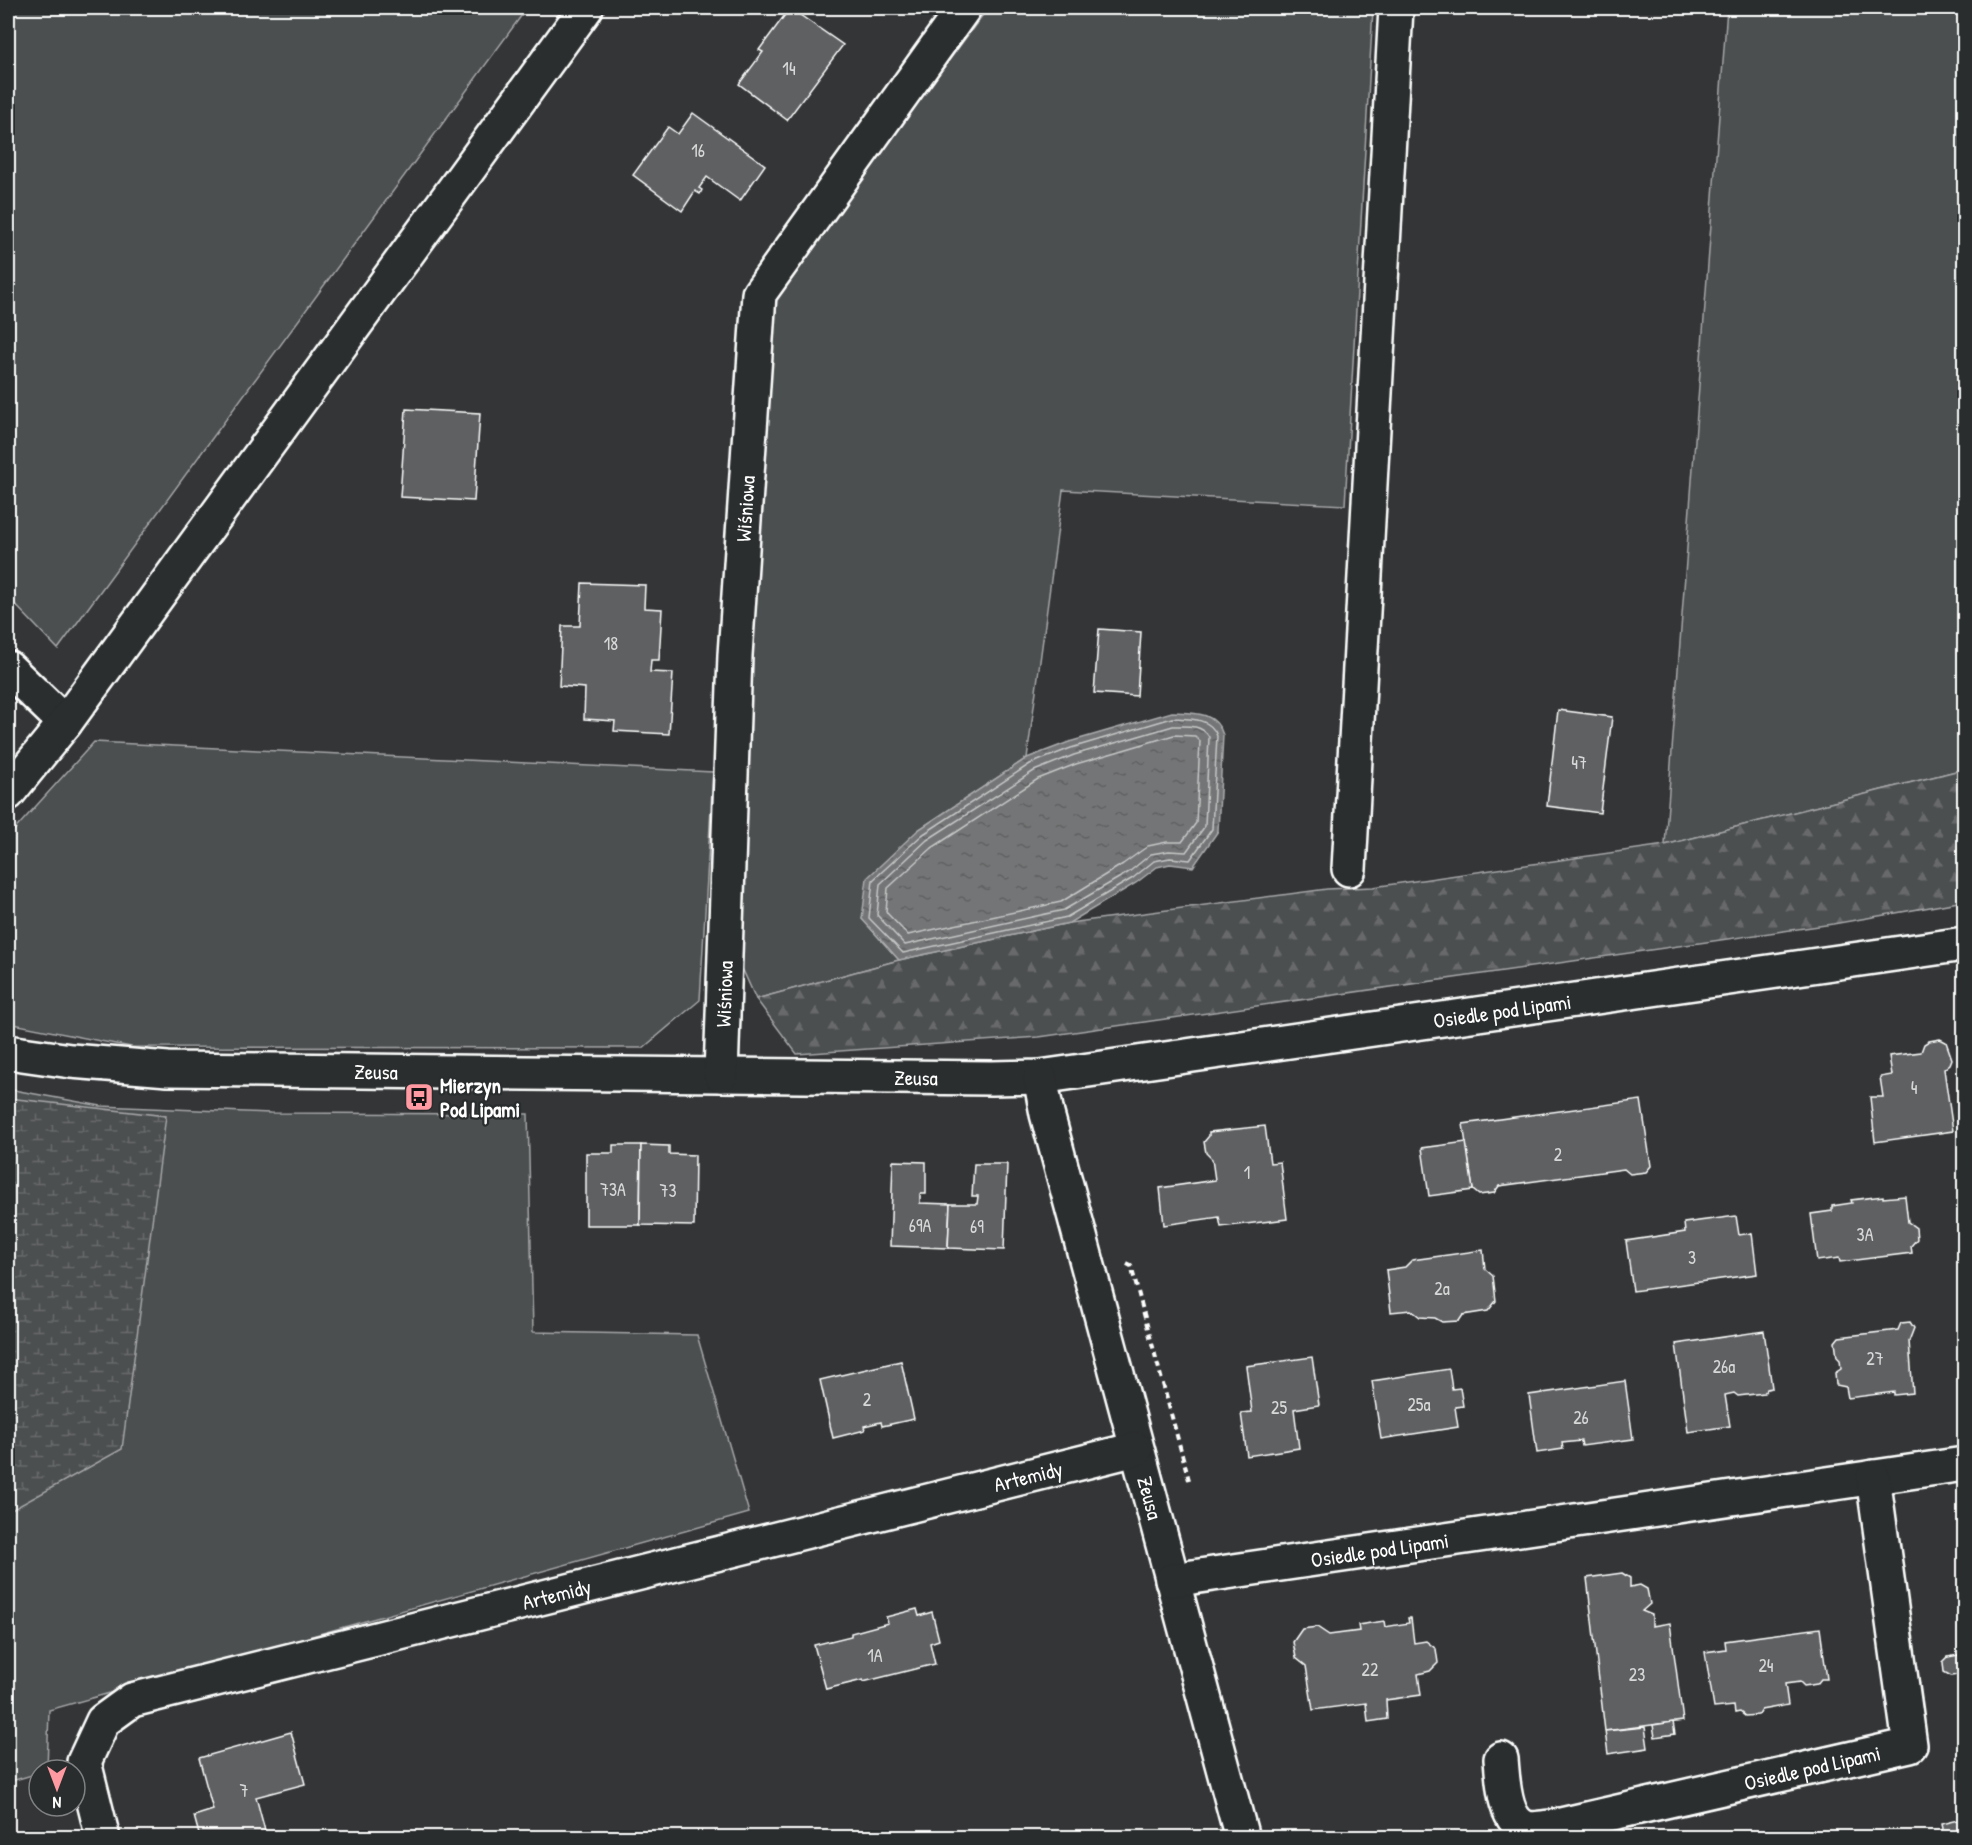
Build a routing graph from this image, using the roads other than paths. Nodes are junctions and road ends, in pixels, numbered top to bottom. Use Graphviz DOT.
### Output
graph roads {
  1 [pos="586,8"];
  2 [pos="964,8"];
  3 [pos="1396,8"];
  4 [pos="8,668"];
  5 [pos="65,723"];
  6 [pos="16,783"];
  7 [pos="1349,869"];
  8 [pos="1965,944"];
  9 [pos="8,1052"];
  10 [pos="721,1075"];
  11 [pos="1040,1077"];
  12 [pos="1137,1449"];
  13 [pos="1965,1464"];
  14 [pos="1873,1477"];
  15 [pos="1172,1580"];
  16 [pos="1500,1759"];
  17 [pos="103,1838"];
  18 [pos="1242,1838"];
  1 -- 5 [label="street"];
  2 -- 10 [label="street, Wiśniowa"];
  3 -- 7 [label="street"];
  4 -- 5 [label="street"];
  5 -- 6 [label="street"];
  8 -- 11 [label="street, Osiedle pod Lipami"];
  9 -- 10 [label="street, Zeusa"];
  10 -- 11 [label="street, Zeusa"];
  11 -- 12 [label="street, Zeusa"];
  12 -- 15 [label="street, Zeusa"];
  12 -- 17 [label="street, Artemidy"];
  13 -- 14 [label="street, Osiedle pod Lipami"];
  14 -- 15 [label="street, Osiedle pod Lipami"];
  14 -- 16 [label="street, Osiedle pod Lipami"];
  15 -- 18 [label="street, Zeusa"];
}
